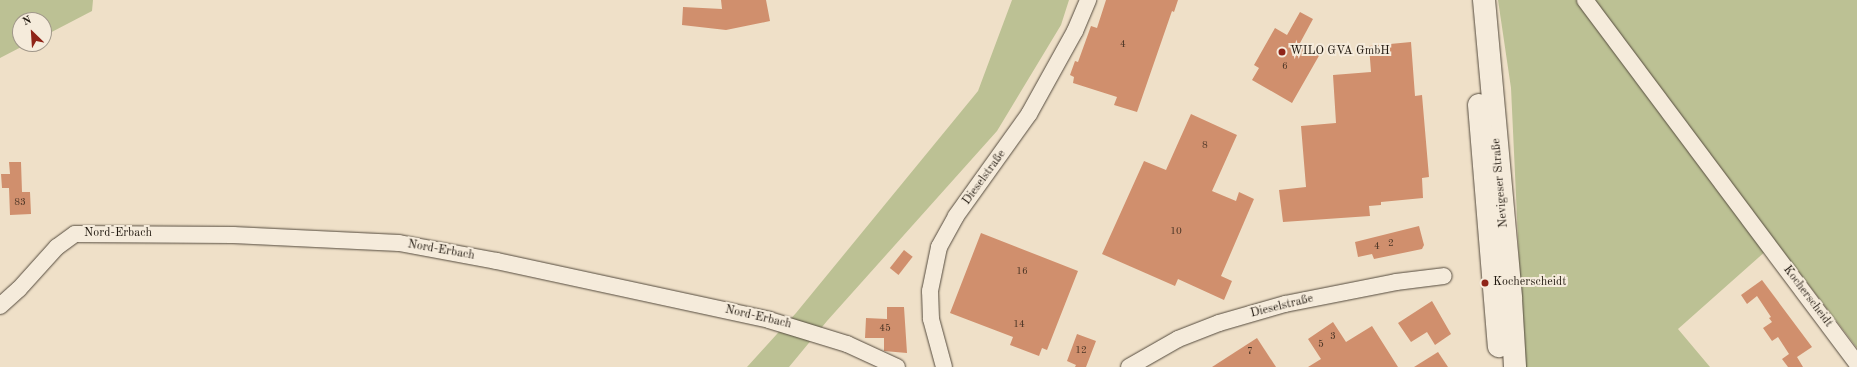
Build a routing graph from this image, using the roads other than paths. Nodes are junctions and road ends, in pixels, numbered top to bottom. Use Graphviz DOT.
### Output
graph roads {
  1 [pos="1088,0"];
  2 [pos="1471,0"];
  3 [pos="1484,0"];
  4 [pos="1584,0"];
  5 [pos="1444,276"];
  6 [pos="0,306"];
  7 [pos="1857,364"];
  8 [pos="897,367"];
  9 [pos="944,367"];
  10 [pos="1129,367"];
  11 [pos="1501,367"];
  12 [pos="1515,367"];
  1 -- 9 [label="street, Dieselstraße"];
  2 -- 11 [label="main road, Nevigeser Straße"];
  3 -- 12 [label="main road, Nevigeser Straße"];
  4 -- 7 [label="street, Kocherscheidt"];
  5 -- 10 [label="street, Dieselstraße"];
  6 -- 8 [label="street, Nord-Erbach"];
}
